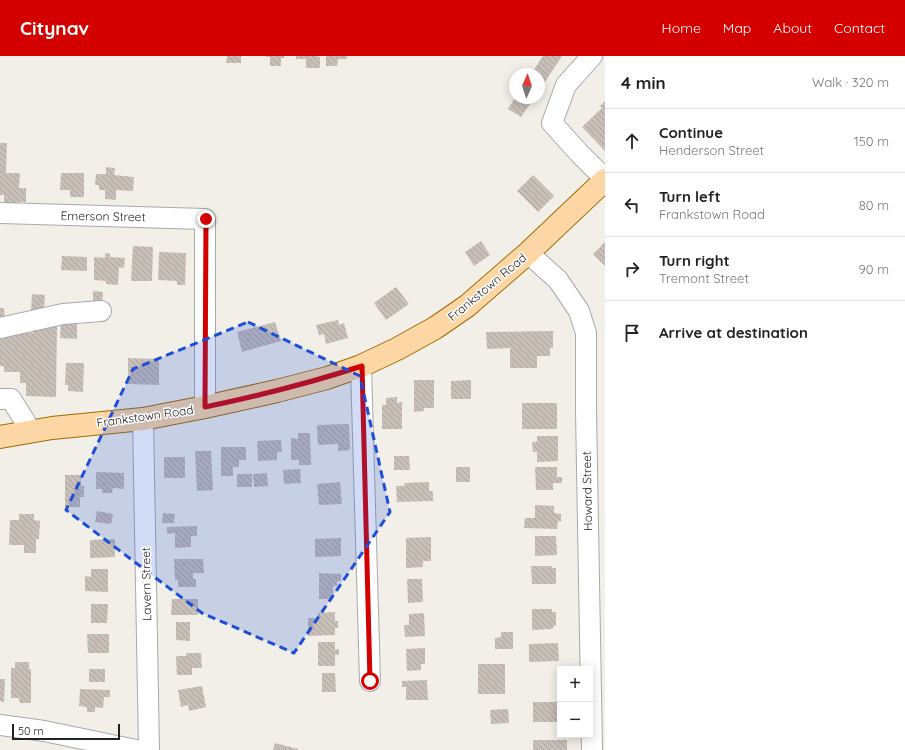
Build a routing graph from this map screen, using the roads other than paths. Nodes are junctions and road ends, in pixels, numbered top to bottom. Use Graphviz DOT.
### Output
graph roads {
  1 [pos="592,56"];
  2 [pos="605,179"];
  3 [pos="0,213"];
  4 [pos="528,253"];
  5 [pos="101,311"];
  6 [pos="0,328"];
  7 [pos="362,366"];
  8 [pos="0,399"];
  9 [pos="205,407"];
  10 [pos="143,419"];
  11 [pos="31,431"];
  12 [pos="0,437"];
  13 [pos="370,681"];
  14 [pos="0,725"];
  15 [pos="136,750"];
  16 [pos="149,750"];
  17 [pos="592,750"];
  1 -- 2 [label="street"];
  2 -- 4 [label="main road, Frankstown Road"];
  3 -- 9 [label="street, Emerson Street"];
  4 -- 7 [label="main road, Frankstown Road"];
  4 -- 17 [label="street, Howard Street"];
  5 -- 6 [label="street"];
  7 -- 9 [label="main road, Frankstown Road"];
  7 -- 13 [label="street"];
  8 -- 11 [label="street"];
  9 -- 10 [label="main road, Frankstown Road"];
  10 -- 11 [label="main road, Frankstown Road"];
  10 -- 16 [label="street, Lavern Street"];
  11 -- 12 [label="main road, Frankstown Road"];
  14 -- 15 [label="street"];
}
